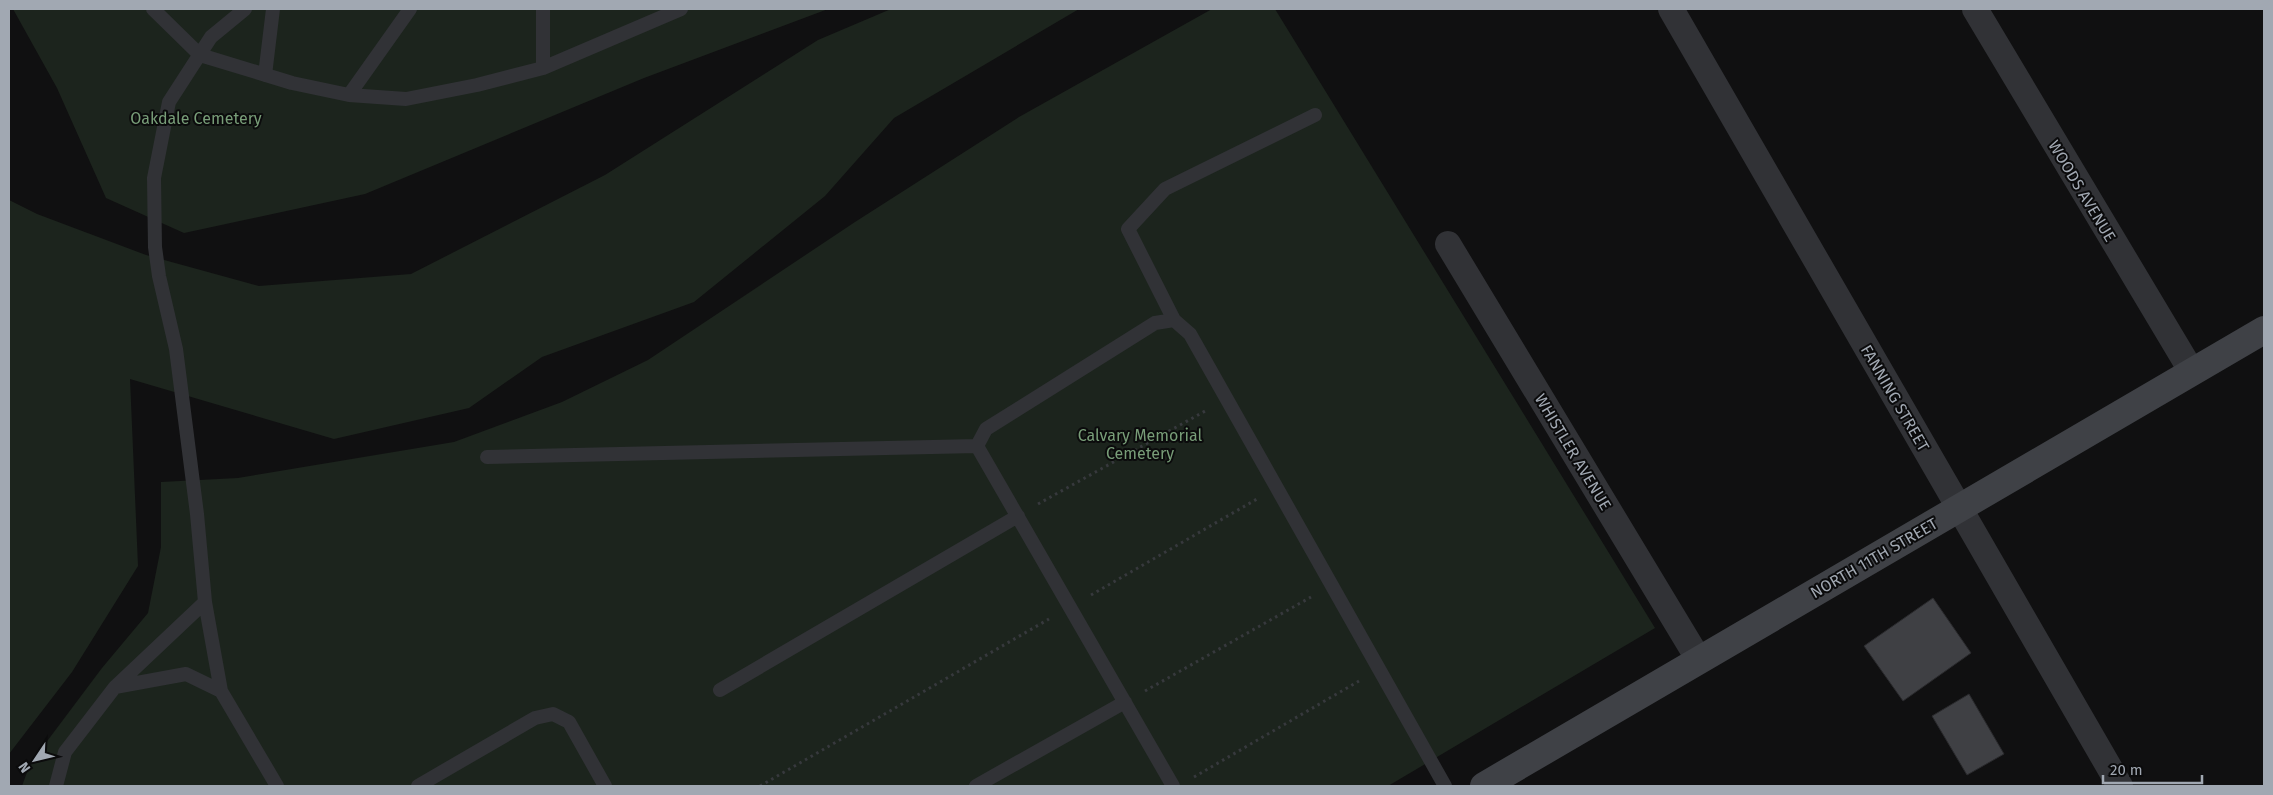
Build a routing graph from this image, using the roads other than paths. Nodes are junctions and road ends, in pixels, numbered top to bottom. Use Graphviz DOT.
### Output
graph roads {
  1 [pos="153,9"];
  2 [pos="245,9"];
  3 [pos="273,9"];
  4 [pos="410,9"];
  5 [pos="543,9"];
  6 [pos="681,9"];
  7 [pos="1671,9"];
  8 [pos="1975,9"];
  9 [pos="200,55"];
  10 [pos="543,68"];
  11 [pos="265,75"];
  12 [pos="350,95"];
  13 [pos="1316,115"];
  14 [pos="1448,244"];
  15 [pos="1174,320"];
  16 [pos="2264,330"];
  17 [pos="2192,372"];
  18 [pos="977,446"];
  19 [pos="487,457"];
  20 [pos="1959,508"];
  21 [pos="1018,516"];
  22 [pos="205,602"];
  23 [pos="1699,660"];
  24 [pos="115,687"];
  25 [pos="720,690"];
  26 [pos="221,691"];
  27 [pos="1125,702"];
  28 [pos="439,781"];
  29 [pos="1180,784"];
  30 [pos="56,786"];
  31 [pos="276,786"];
  32 [pos="418,786"];
  33 [pos="605,786"];
  34 [pos="976,786"];
  35 [pos="1445,786"];
  36 [pos="1484,786"];
  37 [pos="2120,786"];
  1 -- 9 [label="lane"];
  2 -- 9 [label="lane"];
  3 -- 11 [label="lane"];
  4 -- 12 [label="lane"];
  5 -- 10 [label="lane"];
  6 -- 10 [label="lane"];
  7 -- 20 [label="street, FANNING STREET"];
  8 -- 17 [label="street, WOODS AVENUE"];
  9 -- 11 [label="lane"];
  9 -- 22 [label="lane"];
  10 -- 12 [label="lane"];
  11 -- 12 [label="lane"];
  13 -- 15 [label="lane"];
  14 -- 23 [label="street, WHISTLER AVENUE"];
  15 -- 18 [label="lane"];
  15 -- 35 [label="lane"];
  16 -- 17 [label="street, NORTH 11TH STREET"];
  17 -- 20 [label="street, NORTH 11TH STREET"];
  18 -- 19 [label="lane"];
  18 -- 21 [label="lane"];
  20 -- 23 [label="street, NORTH 11TH STREET"];
  20 -- 37 [label="street, FANNING STREET"];
  21 -- 25 [label="lane"];
  21 -- 27 [label="lane"];
  22 -- 24 [label="lane"];
  22 -- 26 [label="lane"];
  23 -- 36 [label="street, NORTH 11TH STREET"];
  24 -- 26 [label="lane"];
  24 -- 30 [label="lane"];
  26 -- 31 [label="lane"];
  27 -- 29 [label="lane"];
  27 -- 34 [label="lane"];
  28 -- 32 [label="lane"];
  28 -- 33 [label="lane"];
}
